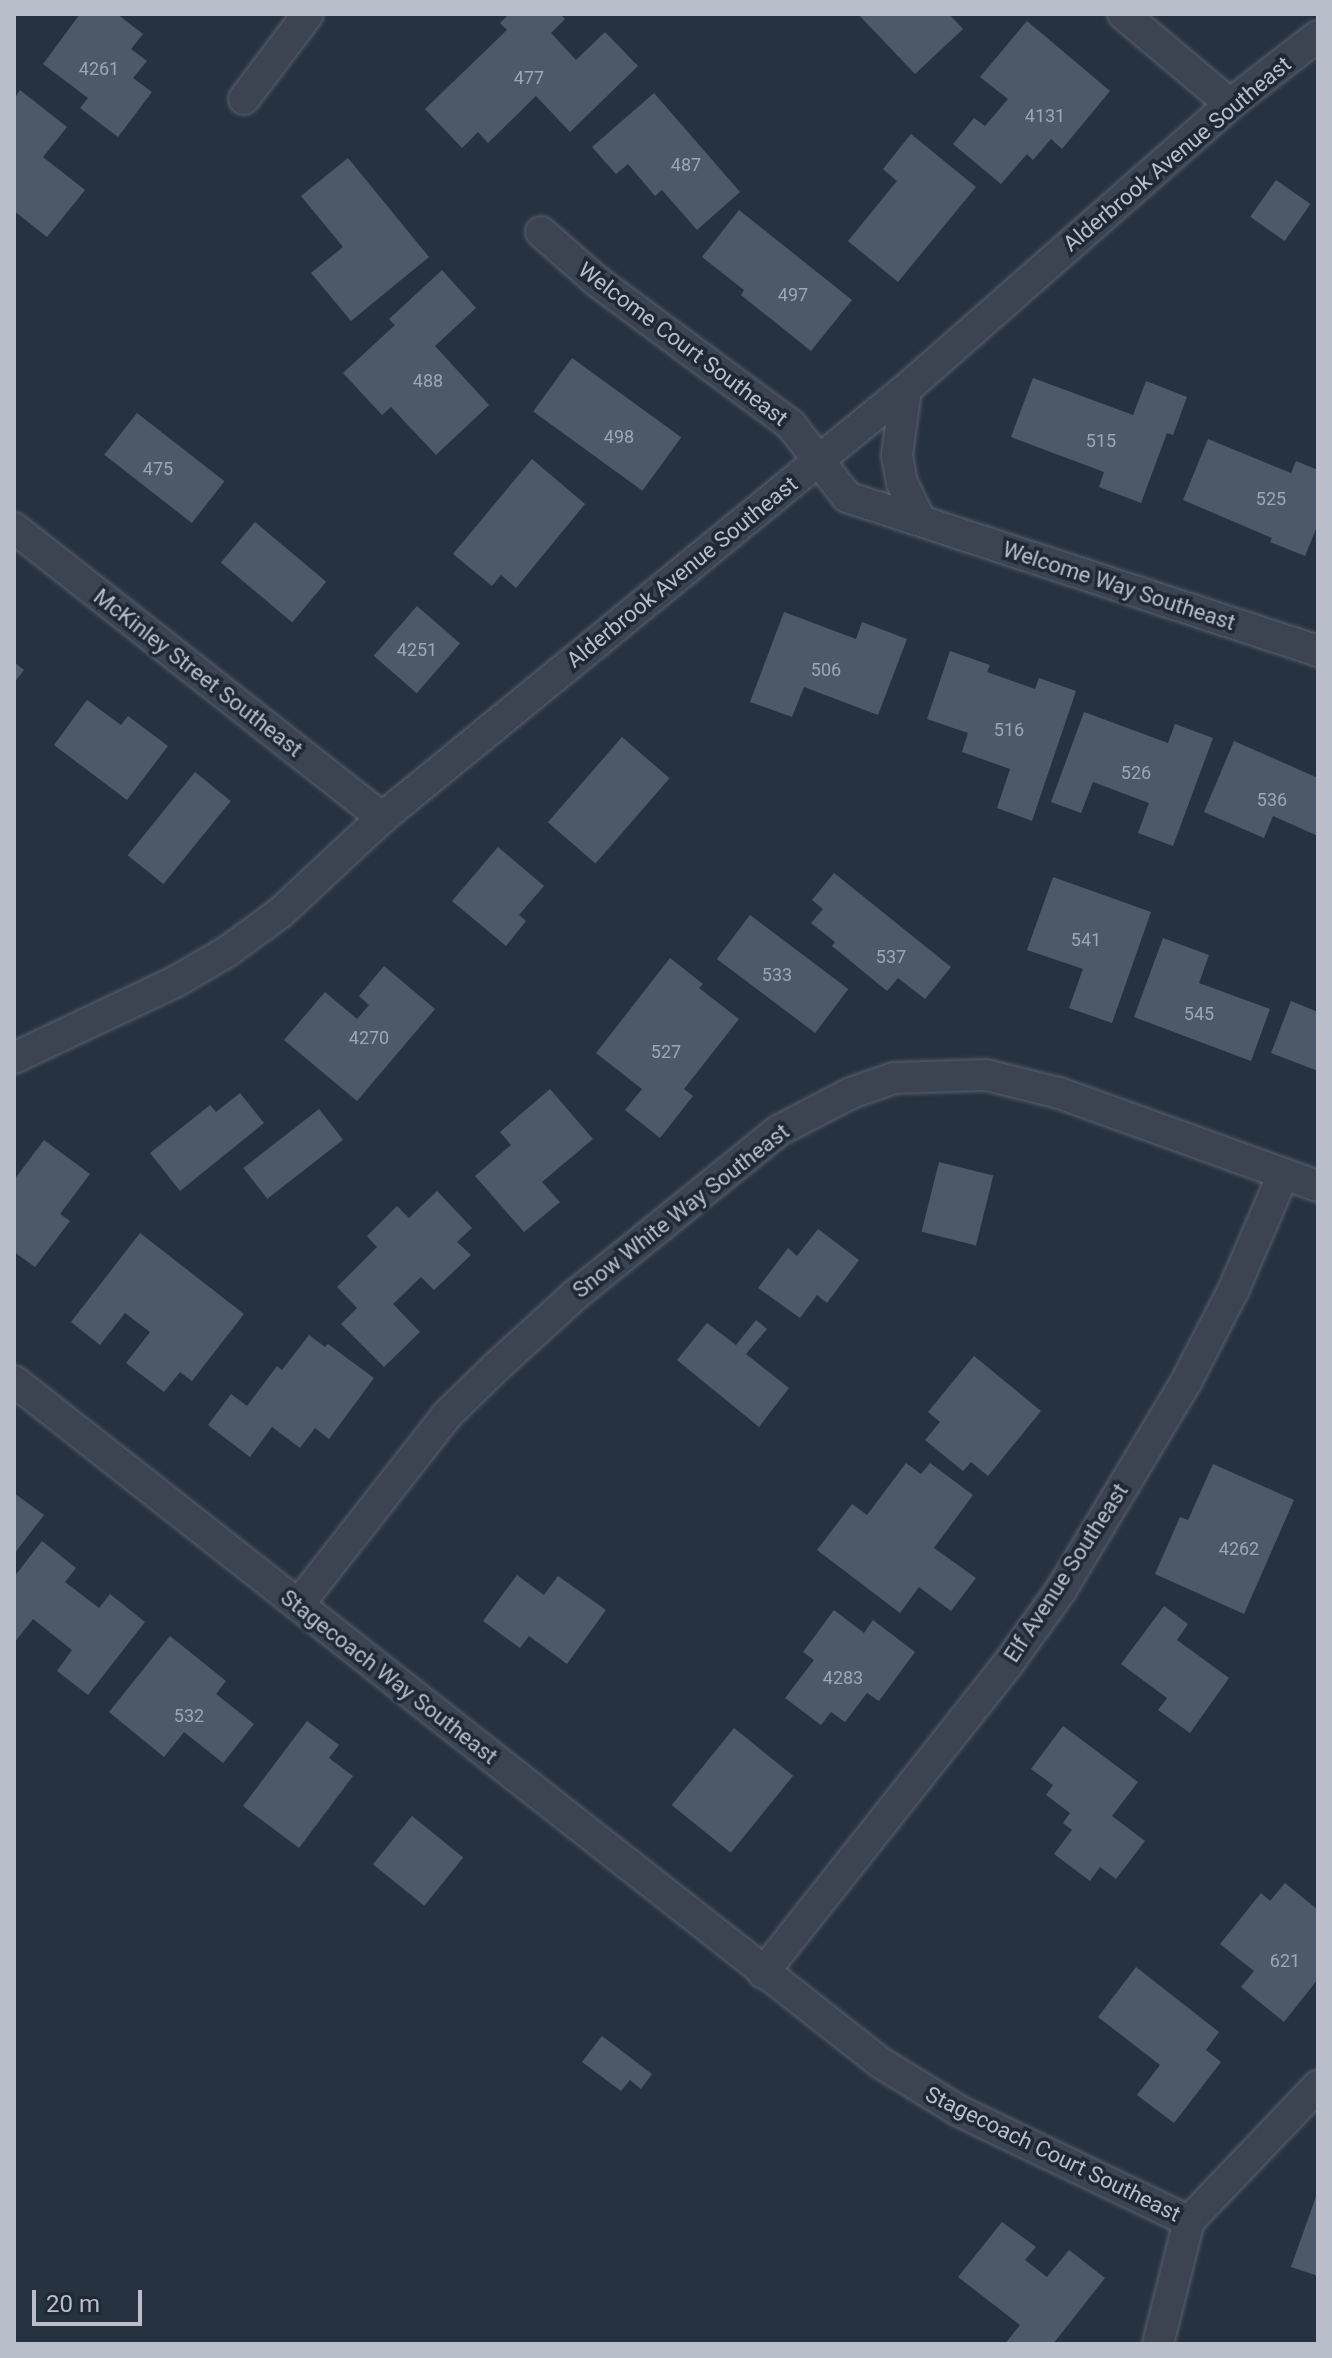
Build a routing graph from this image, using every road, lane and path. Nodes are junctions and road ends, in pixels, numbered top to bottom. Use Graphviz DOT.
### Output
graph roads {
  1 [pos="308,14"];
  2 [pos="1123,14"];
  3 [pos="1318,36"];
  4 [pos="244,99"];
  5 [pos="1230,104"];
  6 [pos="541,232"];
  7 [pos="906,389"];
  8 [pos="821,459"];
  9 [pos="920,520"];
  10 [pos="14,528"];
  11 [pos="1318,651"];
  12 [pos="382,818"];
  13 [pos="14,1058"];
  14 [pos="1283,1175"];
  15 [pos="1318,1186"];
  16 [pos="14,1381"];
  17 [pos="298,1605"];
  18 [pos="763,1973"];
  19 [pos="1318,2086"];
  20 [pos="1189,2221"];
  21 [pos="1158,2344"];
  1 -- 4 [label="street"];
  2 -- 5 [label="street"];
  3 -- 5 [label="street, Alderbrook Avenue Southeast"];
  5 -- 7 [label="street, Alderbrook Avenue Southeast"];
  6 -- 8 [label="street, Welcome Court Southeast"];
  7 -- 8 [label="street, Alderbrook Avenue Southeast"];
  7 -- 9 [label="street"];
  8 -- 9 [label="street, Welcome Way Southeast"];
  8 -- 12 [label="street, Alderbrook Avenue Southeast"];
  9 -- 11 [label="street, Welcome Way Southeast"];
  10 -- 12 [label="street, McKinley Street Southeast"];
  12 -- 13 [label="street, Alderbrook Avenue Southeast"];
  14 -- 15 [label="street, Snow White Way Southeast"];
  14 -- 17 [label="street, Snow White Way Southeast"];
  14 -- 18 [label="street, Elf Avenue Southeast"];
  16 -- 17 [label="street, Stagecoach Way Southeast"];
  17 -- 18 [label="street, Stagecoach Way Southeast"];
  18 -- 20 [label="street, Stagecoach Court Southeast"];
  19 -- 20 [label="street"];
  20 -- 21 [label="street"];
}
